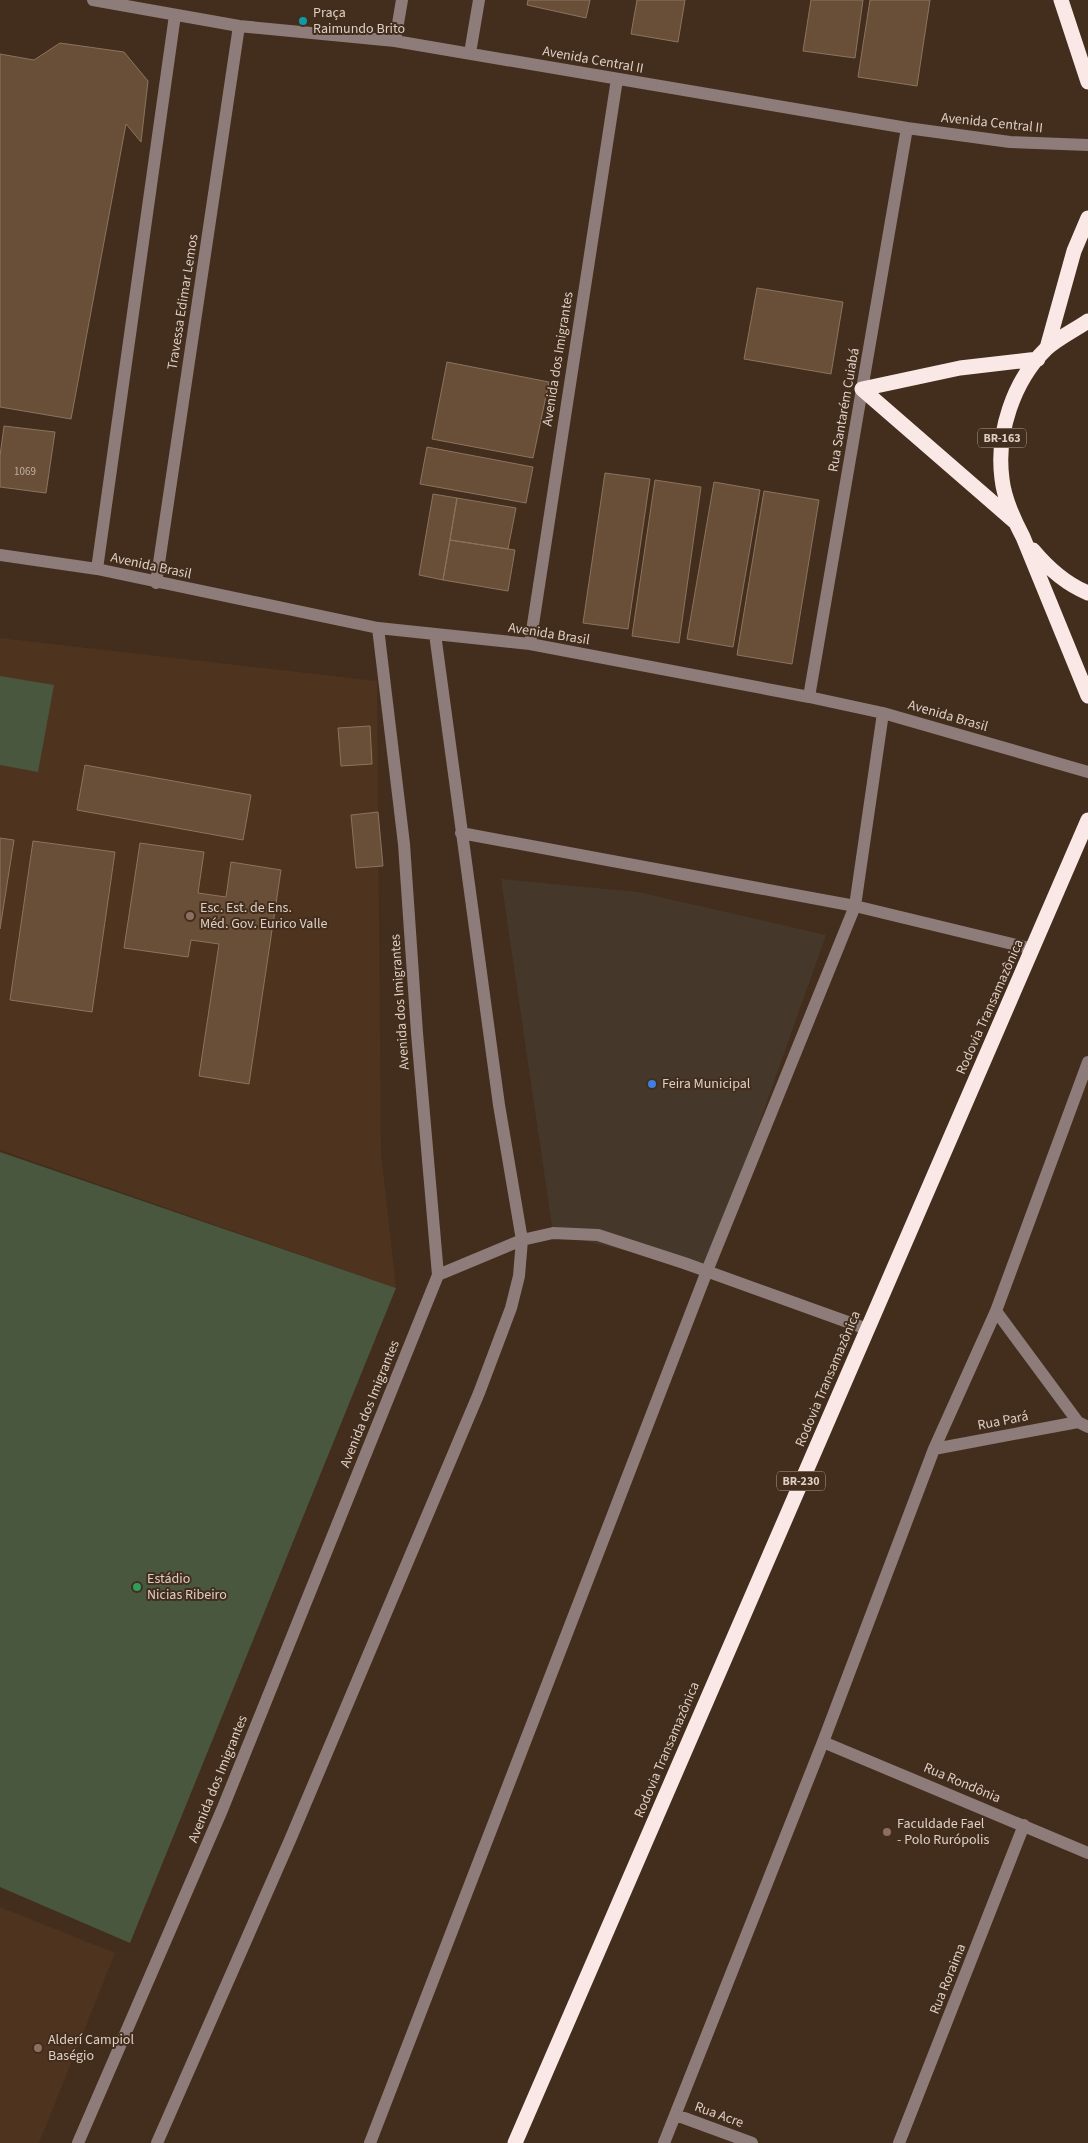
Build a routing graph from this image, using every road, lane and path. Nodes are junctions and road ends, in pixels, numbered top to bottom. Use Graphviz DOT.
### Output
graph roads {
  1 [pos="93,0"];
  2 [pos="402,0"];
  3 [pos="479,0"];
  4 [pos="1061,0"];
  5 [pos="175,15"];
  6 [pos="239,26"];
  7 [pos="396,41"];
  8 [pos="470,54"];
  9 [pos="617,79"];
  10 [pos="1088,82"];
  11 [pos="907,128"];
  12 [pos="1088,145"];
  13 [pos="1088,218"];
  14 [pos="1088,321"];
  15 [pos="1042,353"];
  16 [pos="862,389"];
  17 [pos="1014,522"];
  18 [pos="1023,537"];
  19 [pos="0,555"];
  20 [pos="96,569"];
  21 [pos="156,582"];
  22 [pos="1088,593"];
  23 [pos="378,628"];
  24 [pos="435,634"];
  25 [pos="530,644"];
  26 [pos="1088,696"];
  27 [pos="809,697"];
  28 [pos="883,713"];
  29 [pos="1088,772"];
  30 [pos="1088,820"];
  31 [pos="461,833"];
  32 [pos="855,906"];
  33 [pos="1033,949"];
  34 [pos="1088,1062"];
  35 [pos="522,1240"];
  36 [pos="707,1271"];
  37 [pos="438,1275"];
  38 [pos="996,1311"];
  39 [pos="867,1328"];
  40 [pos="1083,1424"];
  41 [pos="934,1449"];
  42 [pos="823,1742"];
  43 [pos="1024,1825"];
  44 [pos="1088,1853"];
  45 [pos="676,2115"];
  46 [pos="78,2143"];
  47 [pos="157,2143"];
  48 [pos="370,2143"];
  49 [pos="516,2143"];
  50 [pos="664,2143"];
  51 [pos="752,2143"];
  52 [pos="899,2143"];
  1 -- 5 [label="street, Avenida Central II"];
  2 -- 7 [label="street"];
  3 -- 8 [label="street"];
  4 -- 10 [label="highway"];
  5 -- 6 [label="street, Avenida Central II"];
  5 -- 20 [label="street"];
  6 -- 7 [label="street, Avenida Central II"];
  6 -- 21 [label="street, Travessa Edimar Lemos"];
  7 -- 8 [label="street, Avenida Central II"];
  8 -- 9 [label="street, Avenida Central II"];
  9 -- 11 [label="street, Avenida Central II"];
  9 -- 25 [label="street, Avenida dos Imigrantes"];
  11 -- 12 [label="street, Avenida Central II"];
  11 -- 16 [label="street, Rua Santarém Cuiabá"];
  13 -- 15 [label="highway, BR-163"];
  14 -- 15 [label="highway"];
  15 -- 16 [label="highway"];
  15 -- 17 [label="highway, BR-163"];
  16 -- 17 [label="highway"];
  16 -- 27 [label="street, Rua Santarém Cuiabá"];
  17 -- 18 [label="highway, BR-163"];
  18 -- 22 [label="highway, BR-163"];
  18 -- 26 [label="highway"];
  19 -- 20 [label="street, Avenida Brasil"];
  20 -- 21 [label="street, Avenida Brasil"];
  21 -- 23 [label="street, Avenida Brasil"];
  23 -- 24 [label="street, Avenida Brasil"];
  23 -- 37 [label="street, Avenida dos Imigrantes"];
  24 -- 25 [label="street, Avenida Brasil"];
  24 -- 31 [label="street"];
  25 -- 27 [label="street, Avenida Brasil"];
  27 -- 28 [label="street, Avenida Brasil"];
  28 -- 29 [label="street, Avenida Brasil"];
  28 -- 32 [label="street"];
  30 -- 33 [label="highway, Rodovia Transamazônica / BR-230"];
  31 -- 32 [label="street"];
  31 -- 35 [label="street"];
  32 -- 33 [label="street"];
  32 -- 36 [label="street"];
  33 -- 39 [label="highway, Rodovia Transamazônica / BR-230"];
  34 -- 38 [label="street"];
  35 -- 36 [label="street"];
  35 -- 37 [label="street"];
  35 -- 47 [label="street"];
  36 -- 39 [label="street"];
  36 -- 48 [label="street"];
  37 -- 46 [label="street, Avenida dos Imigrantes"];
  38 -- 40 [label="street, Rua Pará"];
  38 -- 41 [label="street"];
  39 -- 49 [label="highway, Rodovia Transamazônica / BR-230"];
  40 -- 41 [label="street, Rua Pará"];
  41 -- 42 [label="street"];
  42 -- 43 [label="street, Rua Rondônia"];
  42 -- 45 [label="street"];
  43 -- 44 [label="street, Rua Rondônia"];
  43 -- 52 [label="street, Rua Roraima"];
  45 -- 50 [label="street"];
  45 -- 51 [label="street, Rua Acre"];
}
